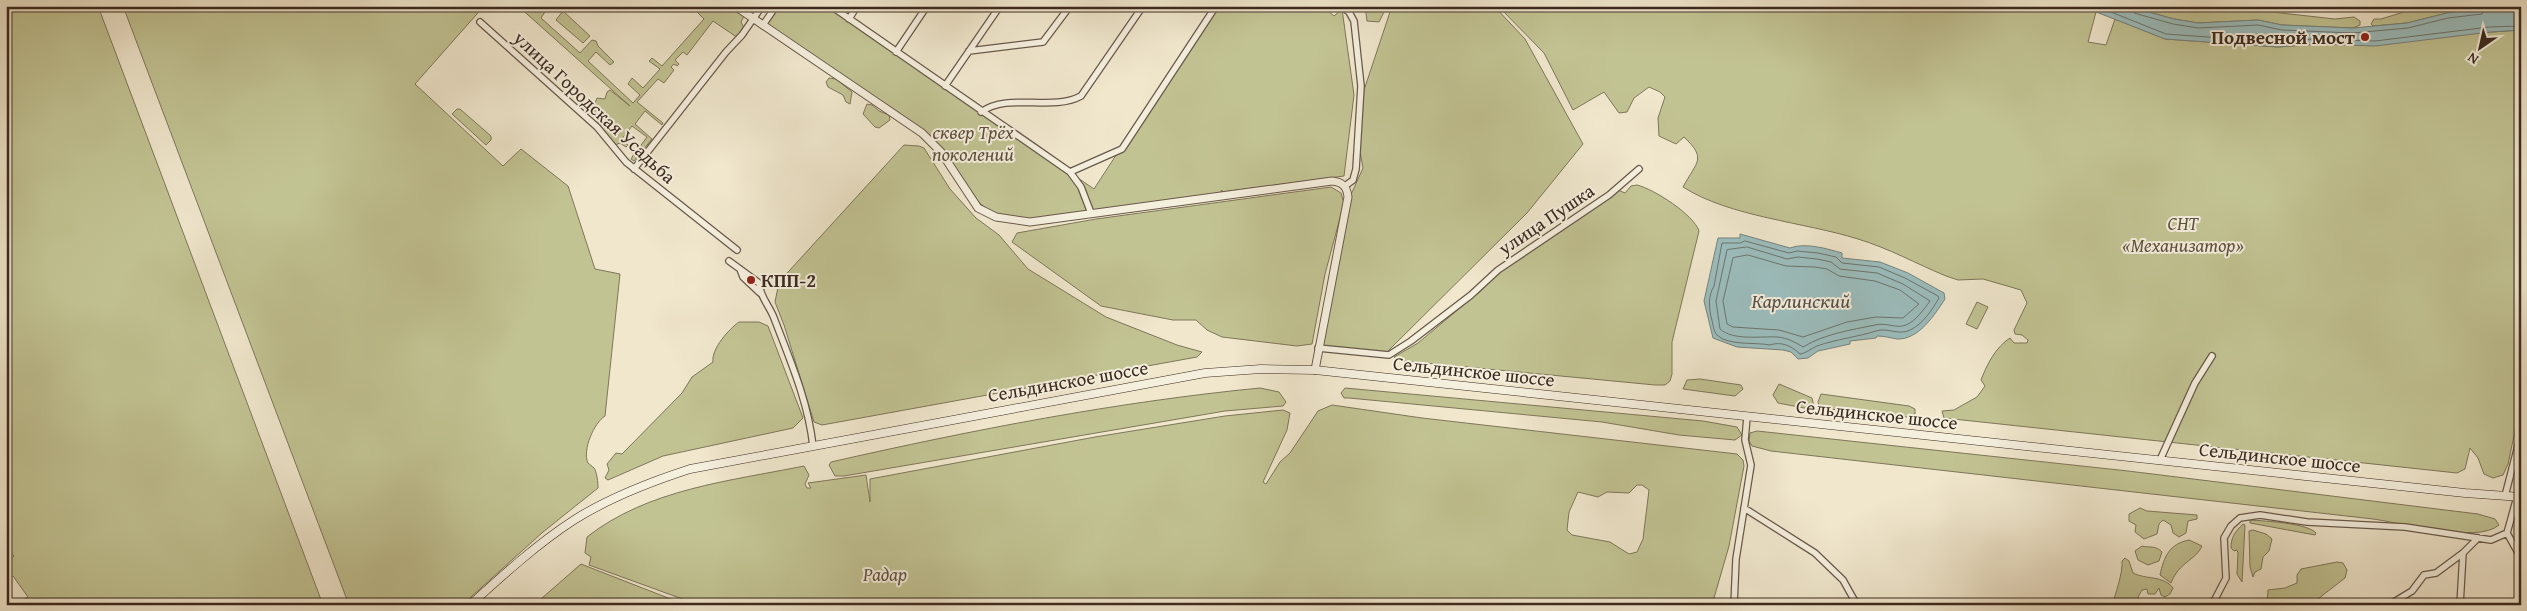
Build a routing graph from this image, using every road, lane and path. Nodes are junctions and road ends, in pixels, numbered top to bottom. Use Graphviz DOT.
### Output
graph roads {
  1 [pos="735,6"];
  2 [pos="762,6"];
  3 [pos="776,6"];
  4 [pos="831,6"];
  5 [pos="857,6"];
  6 [pos="927,6"];
  7 [pos="1000,6"];
  8 [pos="1070,6"];
  9 [pos="1143,6"];
  10 [pos="1216,6"];
  11 [pos="1341,6"];
  12 [pos="754,18"];
  13 [pos="849,19"];
  14 [pos="480,22"];
  15 [pos="763,25"];
  16 [pos="969,51"];
  17 [pos="896,52"];
  18 [pos="945,86"];
  19 [pos="981,112"];
  20 [pos="634,169"];
  21 [pos="1639,169"];
  22 [pos="1070,172"];
  23 [pos="1345,186"];
  24 [pos="1091,213"];
  25 [pos="737,250"];
  26 [pos="729,261"];
  27 [pos="1318,348"];
  28 [pos="2212,356"];
  29 [pos="1315,370"];
  30 [pos="1747,417"];
  31 [pos="2521,434"];
  32 [pos="813,446"];
  33 [pos="2160,460"];
  34 [pos="2505,496"];
  35 [pos="2519,497"];
  36 [pos="1744,508"];
  37 [pos="2507,533"];
  38 [pos="2478,538"];
  39 [pos="2463,553"];
  40 [pos="2521,558"];
  41 [pos="470,605"];
  42 [pos="1734,605"];
  43 [pos="1857,605"];
  44 [pos="2212,605"];
  45 [pos="2390,605"];
  46 [pos="2460,605"];
  1 -- 12 [label="street"];
  2 -- 12 [label="street"];
  3 -- 15 [label="street"];
  4 -- 13 [label="street"];
  5 -- 13 [label="street"];
  6 -- 17 [label="street"];
  7 -- 16 [label="street"];
  8 -- 16 [label="street"];
  9 -- 19 [label="street"];
  10 -- 22 [label="street"];
  11 -- 23 [label="street"];
  12 -- 15 [label="street"];
  12 -- 20 [label="street"];
  13 -- 17 [label="street"];
  14 -- 20 [label="street, улица Городская Усадьба"];
  15 -- 24 [label="street"];
  16 -- 18 [label="street"];
  17 -- 18 [label="street"];
  18 -- 19 [label="street"];
  19 -- 22 [label="street"];
  20 -- 25 [label="street, улица Городская Усадьба"];
  21 -- 27 [label="street, улица Пушка"];
  22 -- 24 [label="street"];
  23 -- 24 [label="street"];
  23 -- 27 [label="street"];
  26 -- 32 [label="street"];
  27 -- 29 [label="street"];
  28 -- 33 [label="street"];
  29 -- 30 [label="main road, Сельдинское шоссе"];
  29 -- 32 [label="main road, Сельдинское шоссе"];
  30 -- 33 [label="main road, Сельдинское шоссе"];
  30 -- 36 [label="street"];
  31 -- 34 [label="street"];
  32 -- 41 [label="main road, Сельдинское шоссе"];
  33 -- 34 [label="main road, Сельдинское шоссе"];
  34 -- 35 [label="main road, Сельдинское шоссе"];
  35 -- 37 [label="street"];
  36 -- 42 [label="street"];
  36 -- 43 [label="street"];
  37 -- 38 [label="street"];
  37 -- 40 [label="street"];
  38 -- 39 [label="street"];
  38 -- 44 [label="street"];
  39 -- 45 [label="street"];
  39 -- 46 [label="street"];
}
